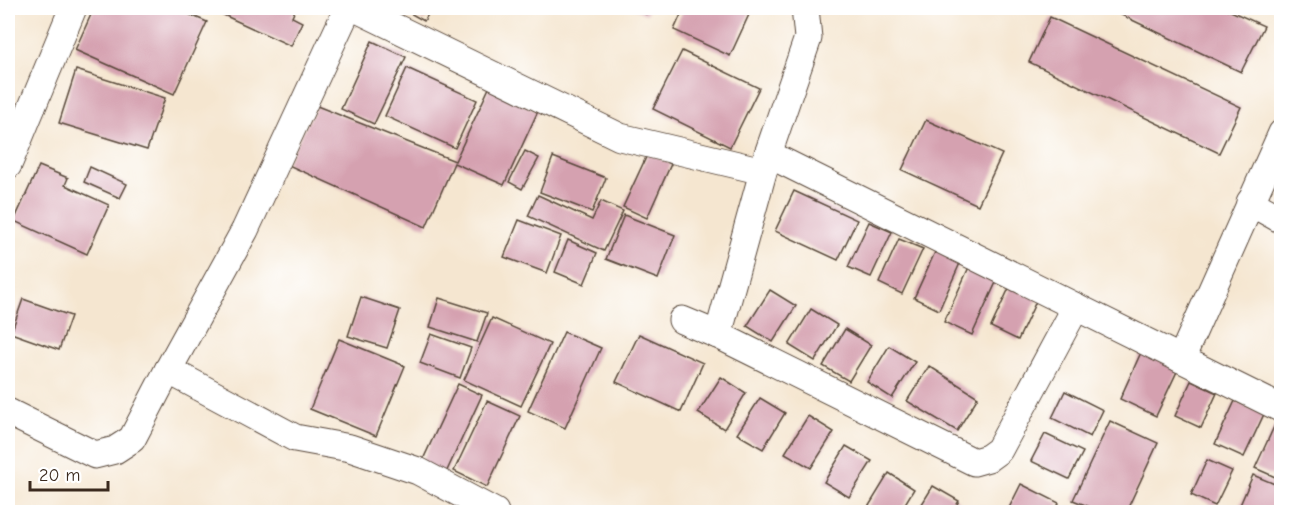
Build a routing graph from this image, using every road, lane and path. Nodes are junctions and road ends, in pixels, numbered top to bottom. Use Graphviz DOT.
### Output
graph roads {
  1 [pos="73,8"];
  2 [pos="348,8"];
  3 [pos="355,8"];
  4 [pos="805,8"];
  5 [pos="1281,133"];
  6 [pos="766,163"];
  7 [pos="8,165"];
  8 [pos="1250,202"];
  9 [pos="1281,220"];
  10 [pos="1076,307"];
  11 [pos="682,320"];
  12 [pos="718,335"];
  13 [pos="1181,359"];
  14 [pos="168,370"];
  15 [pos="1281,409"];
  16 [pos="8,412"];
  17 [pos="495,513"];
  1 -- 7 [label="street"];
  2 -- 14 [label="street"];
  3 -- 6 [label="street"];
  4 -- 6 [label="street"];
  5 -- 8 [label="street"];
  6 -- 10 [label="street"];
  6 -- 12 [label="street"];
  8 -- 9 [label="street"];
  8 -- 13 [label="street"];
  10 -- 12 [label="street"];
  10 -- 13 [label="street"];
  11 -- 12 [label="street"];
  13 -- 15 [label="street"];
  14 -- 16 [label="street"];
  14 -- 17 [label="street"];
}
